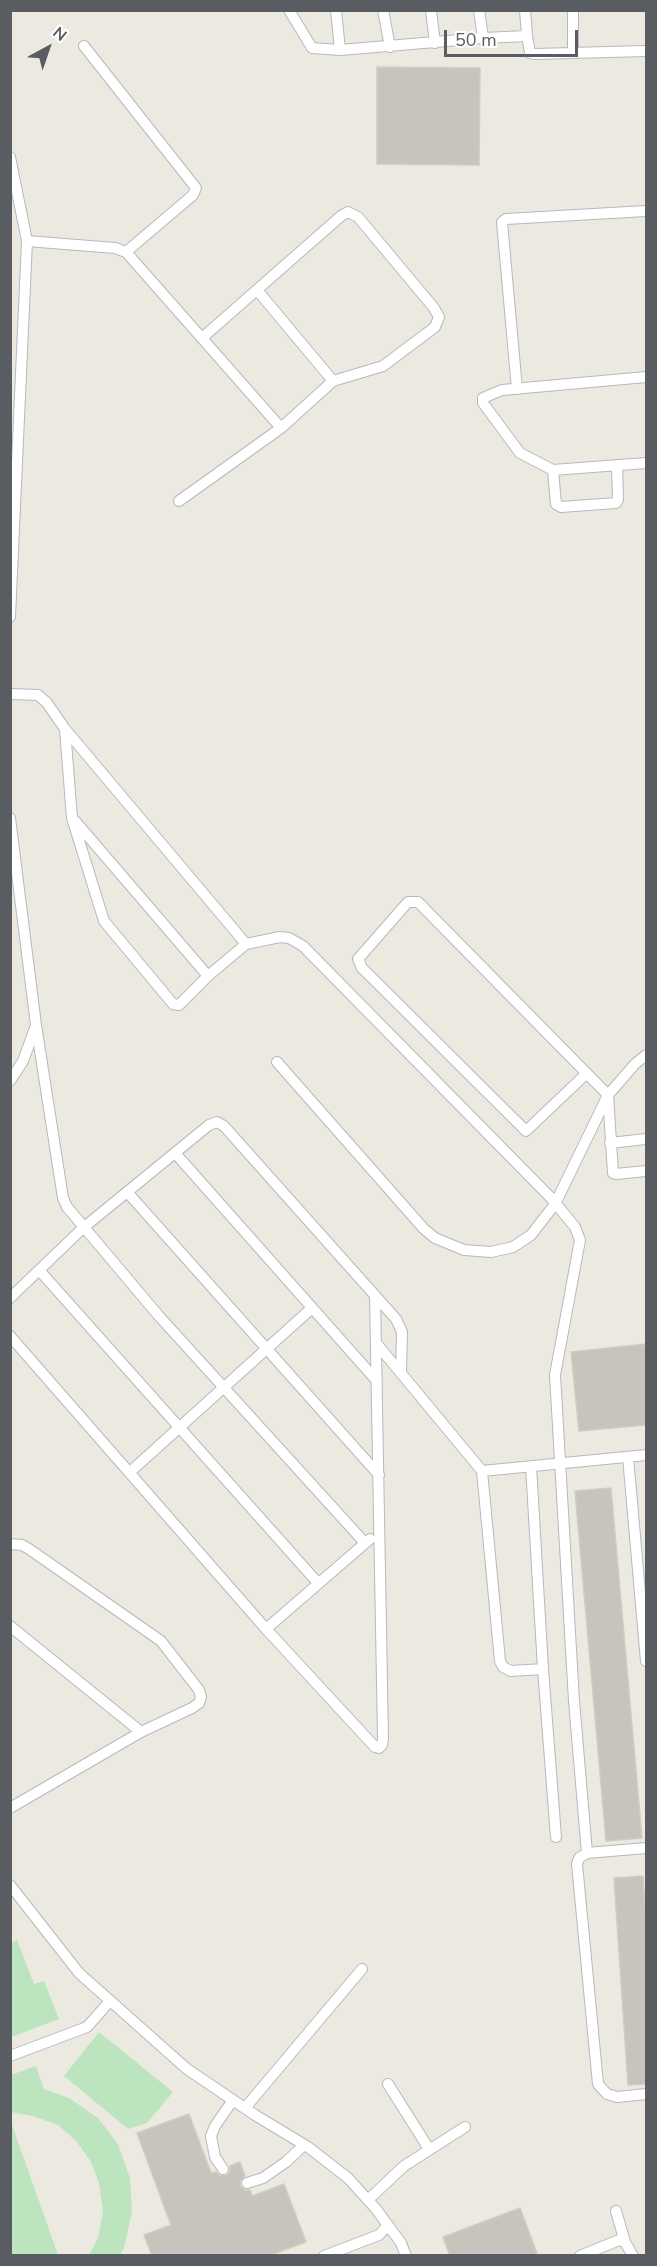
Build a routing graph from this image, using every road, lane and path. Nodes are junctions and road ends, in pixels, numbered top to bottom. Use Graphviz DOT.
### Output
graph roads {
  1 [pos="289,10"];
  2 [pos="336,10"];
  3 [pos="383,10"];
  4 [pos="431,10"];
  5 [pos="478,10"];
  6 [pos="525,10"];
  7 [pos="573,10"];
  8 [pos="527,36"];
  9 [pos="483,38"];
  10 [pos="435,43"];
  11 [pos="84,46"];
  12 [pos="390,47"];
  13 [pos="340,50"];
  14 [pos="646,51"];
  15 [pos="573,52"];
  16 [pos="10,157"];
  17 [pos="646,211"];
  18 [pos="27,242"];
  19 [pos="126,252"];
  20 [pos="257,290"];
  21 [pos="202,338"];
  22 [pos="646,378"];
  23 [pos="333,381"];
  24 [pos="517,389"];
  25 [pos="281,428"];
  26 [pos="646,463"];
  27 [pos="617,465"];
  28 [pos="553,470"];
  29 [pos="179,501"];
  30 [pos="10,617"];
  31 [pos="10,694"];
  32 [pos="65,729"];
  33 [pos="10,818"];
  34 [pos="72,818"];
  35 [pos="246,944"];
  36 [pos="208,975"];
  37 [pos="36,1025"];
  38 [pos="646,1054"];
  39 [pos="277,1062"];
  40 [pos="587,1073"];
  41 [pos="10,1081"];
  42 [pos="608,1095"];
  43 [pos="646,1139"];
  44 [pos="610,1143"];
  45 [pos="175,1153"];
  46 [pos="646,1171"];
  47 [pos="128,1192"];
  48 [pos="555,1204"];
  49 [pos="83,1228"];
  50 [pos="39,1270"];
  51 [pos="375,1295"];
  52 [pos="10,1298"];
  53 [pos="312,1308"];
  54 [pos="10,1336"];
  55 [pos="376,1343"];
  56 [pos="267,1349"];
  57 [pos="402,1372"];
  58 [pos="377,1382"];
  59 [pos="225,1387"];
  60 [pos="179,1428"];
  61 [pos="646,1455"];
  62 [pos="628,1457"];
  63 [pos="561,1463"];
  64 [pos="531,1466"];
  65 [pos="131,1471"];
  66 [pos="482,1471"];
  67 [pos="379,1475"];
  68 [pos="380,1532"];
  69 [pos="10,1544"];
  70 [pos="365,1544"];
  71 [pos="318,1583"];
  72 [pos="10,1626"];
  73 [pos="266,1629"];
  74 [pos="646,1661"];
  75 [pos="543,1669"];
  76 [pos="141,1732"];
  77 [pos="10,1808"];
  78 [pos="556,1838"];
  79 [pos="646,1848"];
  80 [pos="586,1853"];
  81 [pos="10,1884"];
  82 [pos="362,1969"];
  83 [pos="110,2001"];
  84 [pos="10,2056"];
  85 [pos="388,2084"];
  86 [pos="646,2094"];
  87 [pos="233,2100"];
  88 [pos="245,2108"];
  89 [pos="465,2127"];
  90 [pos="304,2145"];
  91 [pos="429,2149"];
  92 [pos="223,2169"];
  93 [pos="248,2183"];
  94 [pos="368,2200"];
  95 [pos="616,2211"];
  96 [pos="388,2225"];
  97 [pos="625,2242"];
  98 [pos="324,2256"];
  99 [pos="406,2256"];
  100 [pos="580,2256"];
  101 [pos="633,2256"];
  1 -- 13 [label="lane"];
  2 -- 13 [label="lane"];
  3 -- 12 [label="lane"];
  4 -- 10 [label="lane"];
  5 -- 9 [label="lane"];
  6 -- 8 [label="lane"];
  7 -- 15 [label="lane"];
  8 -- 9 [label="lane"];
  8 -- 15 [label="lane"];
  9 -- 10 [label="lane"];
  10 -- 12 [label="lane"];
  11 -- 19 [label="lane"];
  12 -- 13 [label="lane"];
  14 -- 15 [label="lane"];
  16 -- 18 [label="lane"];
  17 -- 24 [label="lane"];
  18 -- 19 [label="lane"];
  18 -- 30 [label="lane"];
  19 -- 21 [label="lane"];
  20 -- 21 [label="lane"];
  20 -- 23 [label="lane"];
  20 -- 23 [label="lane"];
  21 -- 25 [label="lane"];
  22 -- 24 [label="lane"];
  23 -- 25 [label="lane"];
  24 -- 28 [label="lane"];
  25 -- 29 [label="lane"];
  26 -- 27 [label="lane"];
  27 -- 28 [label="lane"];
  27 -- 28 [label="lane"];
  31 -- 32 [label="lane"];
  32 -- 34 [label="lane"];
  32 -- 35 [label="lane"];
  33 -- 37 [label="lane"];
  34 -- 36 [label="lane"];
  34 -- 36 [label="lane"];
  35 -- 36 [label="lane"];
  35 -- 48 [label="lane"];
  37 -- 41 [label="lane"];
  37 -- 49 [label="lane"];
  38 -- 42 [label="lane"];
  39 -- 48 [label="lane"];
  40 -- 40 [label="lane"];
  40 -- 42 [label="lane"];
  42 -- 44 [label="lane"];
  42 -- 48 [label="lane"];
  43 -- 44 [label="lane"];
  44 -- 46 [label="lane"];
  45 -- 47 [label="lane"];
  45 -- 51 [label="lane"];
  45 -- 53 [label="lane"];
  47 -- 49 [label="lane"];
  47 -- 56 [label="lane"];
  48 -- 63 [label="lane"];
  49 -- 50 [label="lane"];
  49 -- 59 [label="lane"];
  50 -- 52 [label="lane"];
  50 -- 60 [label="lane"];
  51 -- 55 [label="lane"];
  51 -- 57 [label="lane"];
  53 -- 56 [label="lane"];
  53 -- 58 [label="lane"];
  54 -- 65 [label="lane"];
  55 -- 57 [label="lane"];
  55 -- 58 [label="lane"];
  56 -- 59 [label="lane"];
  56 -- 67 [label="lane"];
  57 -- 66 [label="lane"];
  58 -- 67 [label="lane"];
  59 -- 60 [label="lane"];
  59 -- 70 [label="lane"];
  60 -- 65 [label="lane"];
  60 -- 71 [label="lane"];
  61 -- 62 [label="lane"];
  62 -- 63 [label="lane"];
  62 -- 74 [label="lane"];
  63 -- 64 [label="lane"];
  63 -- 80 [label="lane"];
  64 -- 66 [label="lane"];
  64 -- 75 [label="lane"];
  65 -- 73 [label="lane"];
  66 -- 75 [label="lane"];
  67 -- 68 [label="lane"];
  68 -- 70 [label="lane"];
  68 -- 73 [label="lane"];
  69 -- 76 [label="lane"];
  70 -- 71 [label="lane"];
  71 -- 73 [label="lane"];
  72 -- 76 [label="lane"];
  75 -- 78 [label="lane"];
  76 -- 77 [label="lane"];
  79 -- 80 [label="lane"];
  80 -- 86 [label="lane"];
  81 -- 83 [label="lane"];
  82 -- 88 [label="lane"];
  83 -- 84 [label="lane"];
  83 -- 87 [label="lane"];
  85 -- 91 [label="lane"];
  87 -- 88 [label="lane"];
  87 -- 92 [label="lane"];
  88 -- 90 [label="lane"];
  89 -- 91 [label="lane"];
  90 -- 93 [label="lane"];
  90 -- 94 [label="lane"];
  91 -- 94 [label="lane"];
  94 -- 96 [label="lane"];
  95 -- 97 [label="lane"];
  96 -- 98 [label="lane"];
  96 -- 99 [label="lane"];
  97 -- 100 [label="lane"];
  97 -- 101 [label="lane"];
}
